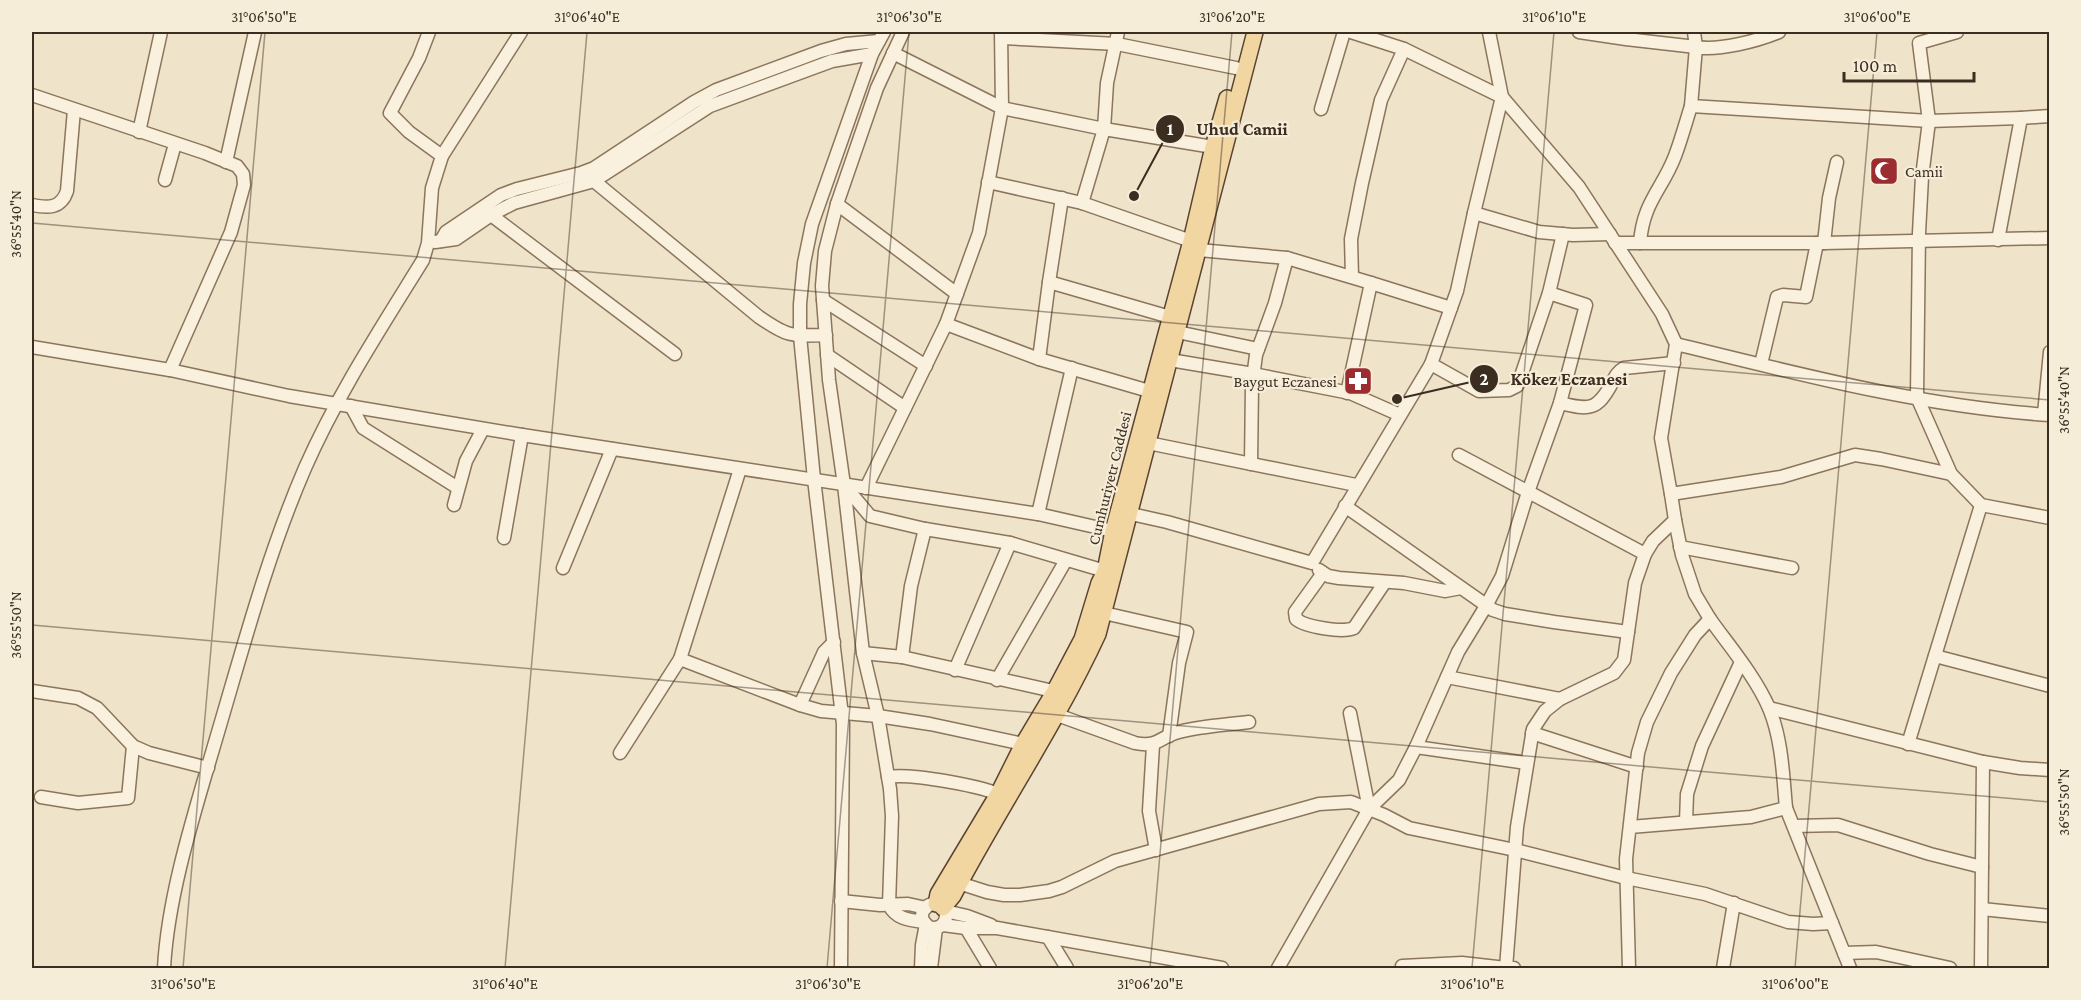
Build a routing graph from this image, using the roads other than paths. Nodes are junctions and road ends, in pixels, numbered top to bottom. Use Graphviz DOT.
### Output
graph roads {
  1 [pos="161,32"];
  2 [pos="255,32"];
  3 [pos="429,32"];
  4 [pos="903,32"];
  5 [pos="1118,32"];
  6 [pos="1245,32"];
  7 [pos="1255,32"];
  8 [pos="1344,32"];
  9 [pos="1352,32"];
  10 [pos="1489,32"];
  11 [pos="1579,32"];
  12 [pos="1694,32"];
  13 [pos="1779,32"];
  14 [pos="1957,32"];
  15 [pos="516,33"];
  16 [pos="1001,35"];
  17 [pos="1763,35"];
  18 [pos="882,36"];
  19 [pos="1117,45"];
  20 [pos="1696,47"];
  21 [pos="1404,49"];
  22 [pos="893,53"];
  23 [pos="872,54"];
  24 [pos="1236,68"];
  25 [pos="32,95"];
  26 [pos="1502,97"];
  27 [pos="1691,106"];
  28 [pos="1002,108"];
  29 [pos="1321,109"];
  30 [pos="74,110"];
  31 [pos="2049,116"];
  32 [pos="2021,118"];
  33 [pos="1929,121"];
  34 [pos="1104,129"];
  35 [pos="139,132"];
  36 [pos="175,144"];
  37 [pos="1213,147"];
  38 [pos="442,156"];
  39 [pos="226,162"];
  40 [pos="1837,162"];
  41 [pos="591,176"];
  42 [pos="165,180"];
  43 [pos="988,182"];
  44 [pos="1062,198"];
  45 [pos="1082,203"];
  46 [pos="837,204"];
  47 [pos="32,205"];
  48 [pos="1474,213"];
  49 [pos="491,215"];
  50 [pos="1563,234"];
  51 [pos="1613,238"];
  52 [pos="2049,238"];
  53 [pos="1918,240"];
  54 [pos="1998,240"];
  55 [pos="441,241"];
  56 [pos="428,243"];
  57 [pos="1640,243"];
  58 [pos="1820,243"];
  59 [pos="1195,245"];
  60 [pos="1287,258"];
  61 [pos="1352,277"];
  62 [pos="1048,282"];
  63 [pos="1371,283"];
  64 [pos="1549,293"];
  65 [pos="957,294"];
  66 [pos="823,300"];
  67 [pos="1451,308"];
  68 [pos="946,324"];
  69 [pos="1171,326"];
  70 [pos="826,335"];
  71 [pos="800,336"];
  72 [pos="1676,344"];
  73 [pos="32,347"];
  74 [pos="1258,349"];
  75 [pos="2049,352"];
  76 [pos="675,354"];
  77 [pos="827,355"];
  78 [pos="1039,359"];
  79 [pos="1170,360"];
  80 [pos="1674,363"];
  81 [pos="1431,364"];
  82 [pos="1761,364"];
  83 [pos="926,366"];
  84 [pos="1072,368"];
  85 [pos="170,370"];
  86 [pos="1253,374"];
  87 [pos="1155,391"];
  88 [pos="1347,393"];
  89 [pos="1917,398"];
  90 [pos="1560,402"];
  91 [pos="336,404"];
  92 [pos="351,406"];
  93 [pos="905,408"];
  94 [pos="2047,414"];
  95 [pos="1400,415"];
  96 [pos="483,429"];
  97 [pos="522,435"];
  98 [pos="1148,443"];
  99 [pos="612,448"];
  100 [pos="1459,455"];
  101 [pos="1251,464"];
  102 [pos="740,469"];
  103 [pos="1951,474"];
  104 [pos="814,479"];
  105 [pos="844,485"];
  106 [pos="1356,485"];
  107 [pos="458,488"];
  108 [pos="866,488"];
  109 [pos="1528,492"];
  110 [pos="1671,494"];
  111 [pos="454,505"];
  112 [pos="1981,505"];
  113 [pos="1344,506"];
  114 [pos="1124,512"];
  115 [pos="1038,514"];
  116 [pos="2049,518"];
  117 [pos="1675,520"];
  118 [pos="925,529"];
  119 [pos="1113,531"];
  120 [pos="504,538"];
  121 [pos="1010,543"];
  122 [pos="1680,548"];
  123 [pos="1645,554"];
  124 [pos="1066,560"];
  125 [pos="1312,563"];
  126 [pos="563,568"];
  127 [pos="1792,568"];
  128 [pos="1105,572"];
  129 [pos="1323,573"];
  130 [pos="1385,582"];
  131 [pos="1461,588"];
  132 [pos="1486,606"];
  133 [pos="1097,612"];
  134 [pos="1710,619"];
  135 [pos="1628,632"];
  136 [pos="834,642"];
  137 [pos="863,652"];
  138 [pos="1935,656"];
  139 [pos="902,657"];
  140 [pos="680,659"];
  141 [pos="1741,662"];
  142 [pos="955,670"];
  143 [pos="1447,677"];
  144 [pos="997,680"];
  145 [pos="2049,686"];
  146 [pos="32,691"];
  147 [pos="1062,693"];
  148 [pos="1560,699"];
  149 [pos="800,705"];
  150 [pos="1769,708"];
  151 [pos="1050,712"];
  152 [pos="1350,713"];
  153 [pos="842,714"];
  154 [pos="878,716"];
  155 [pos="1249,722"];
  156 [pos="1532,733"];
  157 [pos="1169,736"];
  158 [pos="1023,744"];
  159 [pos="1908,744"];
  160 [pos="1153,745"];
  161 [pos="132,746"];
  162 [pos="1416,747"];
  163 [pos="620,753"];
  164 [pos="1983,762"];
  165 [pos="1527,763"];
  166 [pos="1637,767"];
  167 [pos="207,768"];
  168 [pos="2049,770"];
  169 [pos="888,777"];
  170 [pos="1003,796"];
  171 [pos="41,797"];
  172 [pos="1786,808"];
  173 [pos="1369,809"];
  174 [pos="1686,822"];
  175 [pos="1794,826"];
  176 [pos="1630,827"];
  177 [pos="1156,850"];
  178 [pos="1515,850"];
  179 [pos="1982,867"];
  180 [pos="1626,878"];
  181 [pos="959,883"];
  182 [pos="842,901"];
  183 [pos="1734,903"];
  184 [pos="889,905"];
  185 [pos="938,908"];
  186 [pos="1982,909"];
  187 [pos="2049,916"];
  188 [pos="1832,923"];
  189 [pos="932,925"];
  190 [pos="966,928"];
  191 [pos="997,928"];
  192 [pos="1048,937"];
  193 [pos="1844,953"];
  194 [pos="1402,966"];
  195 [pos="1442,966"];
  196 [pos="1506,968"];
  197 [pos="164,969"];
  198 [pos="841,969"];
  199 [pos="921,969"];
  200 [pos="931,969"];
  201 [pos="990,969"];
  202 [pos="1067,969"];
  203 [pos="1221,969"];
  204 [pos="1278,969"];
  205 [pos="1514,969"];
  206 [pos="1629,969"];
  207 [pos="1723,969"];
  208 [pos="1850,969"];
  209 [pos="1950,969"];
  210 [pos="1981,969"];
  1 -- 35 [label="street"];
  2 -- 39 [label="street"];
  3 -- 38 [label="street"];
  4 -- 22 [label="street"];
  5 -- 19 [label="street"];
  6 -- 24 [label="main road"];
  7 -- 59 [label="main road"];
  8 -- 29 [label="street"];
  9 -- 21 [label="street"];
  10 -- 26 [label="street"];
  11 -- 20 [label="street"];
  12 -- 20 [label="street"];
  13 -- 17 [label="street"];
  14 -- 33 [label="street"];
  15 -- 38 [label="street"];
  16 -- 19 [label="street"];
  16 -- 28 [label="street"];
  17 -- 20 [label="street"];
  18 -- 23 [label="street"];
  18 -- 41 [label="street"];
  19 -- 24 [label="street"];
  19 -- 34 [label="street"];
  20 -- 27 [label="street"];
  21 -- 26 [label="street"];
  21 -- 61 [label="street"];
  22 -- 28 [label="street"];
  22 -- 46 [label="street"];
  23 -- 41 [label="street"];
  23 -- 71 [label="street"];
  24 -- 37 [label="main road"];
  25 -- 30 [label="street"];
  26 -- 48 [label="street"];
  26 -- 51 [label="street"];
  27 -- 33 [label="street"];
  27 -- 57 [label="street"];
  28 -- 34 [label="street"];
  28 -- 43 [label="street"];
  30 -- 35 [label="street"];
  30 -- 47 [label="street"];
  31 -- 32 [label="street"];
  32 -- 33 [label="street"];
  32 -- 54 [label="street"];
  33 -- 53 [label="street"];
  34 -- 37 [label="street"];
  34 -- 45 [label="street"];
  35 -- 36 [label="street"];
  36 -- 39 [label="street"];
  36 -- 42 [label="street"];
  37 -- 59 [label="main road"];
  38 -- 56 [label="street"];
  39 -- 85 [label="street"];
  40 -- 58 [label="street"];
  41 -- 49 [label="street"];
  41 -- 55 [label="street"];
  41 -- 71 [label="street"];
  43 -- 44 [label="street"];
  43 -- 65 [label="street"];
  44 -- 45 [label="street"];
  44 -- 62 [label="street"];
  45 -- 59 [label="street"];
  46 -- 65 [label="street"];
  46 -- 66 [label="street"];
  48 -- 50 [label="street"];
  48 -- 67 [label="street"];
  49 -- 55 [label="street"];
  49 -- 76 [label="street"];
  50 -- 51 [label="street"];
  50 -- 64 [label="street"];
  51 -- 57 [label="street"];
  51 -- 72 [label="street"];
  52 -- 54 [label="street"];
  53 -- 54 [label="street"];
  53 -- 58 [label="street"];
  53 -- 89 [label="street"];
  55 -- 56 [label="street"];
  56 -- 91 [label="street"];
  57 -- 58 [label="street"];
  58 -- 82 [label="street"];
  59 -- 60 [label="street"];
  59 -- 69 [label="main road"];
  60 -- 61 [label="street"];
  60 -- 74 [label="street"];
  61 -- 63 [label="street"];
  62 -- 69 [label="street"];
  62 -- 78 [label="street"];
  63 -- 67 [label="street"];
  63 -- 88 [label="street"];
  64 -- 81 [label="street"];
  64 -- 90 [label="street"];
  65 -- 68 [label="street"];
  66 -- 70 [label="street"];
  66 -- 83 [label="street"];
  67 -- 81 [label="street"];
  68 -- 78 [label="street"];
  68 -- 83 [label="street"];
  69 -- 74 [label="street"];
  69 -- 79 [label="main road"];
  69 -- 87 [label="main road, Cumhuriyetr Caddesi"];
  70 -- 71 [label="street"];
  70 -- 77 [label="street"];
  71 -- 104 [label="street"];
  72 -- 80 [label="street"];
  72 -- 82 [label="street"];
  73 -- 85 [label="street"];
  74 -- 86 [label="street"];
  75 -- 94 [label="street"];
  77 -- 93 [label="street"];
  77 -- 105 [label="street"];
  78 -- 84 [label="street"];
  79 -- 86 [label="street"];
  79 -- 87 [label="main road"];
  80 -- 90 [label="street"];
  80 -- 110 [label="street"];
  81 -- 95 [label="street"];
  82 -- 89 [label="street"];
  83 -- 93 [label="street"];
  84 -- 87 [label="street"];
  84 -- 115 [label="street"];
  85 -- 91 [label="street"];
  86 -- 88 [label="street"];
  86 -- 101 [label="street"];
  87 -- 98 [label="main road"];
  87 -- 114 [label="main road, Cumhuriyetr Caddesi"];
  88 -- 95 [label="street"];
  89 -- 94 [label="street"];
  89 -- 103 [label="street"];
  90 -- 109 [label="street"];
  91 -- 92 [label="street"];
  91 -- 167 [label="street"];
  92 -- 96 [label="street"];
  92 -- 107 [label="street"];
  93 -- 108 [label="street"];
  95 -- 106 [label="street"];
  96 -- 97 [label="street"];
  96 -- 107 [label="street"];
  97 -- 99 [label="street"];
  97 -- 120 [label="street"];
  98 -- 101 [label="street"];
  98 -- 114 [label="main road"];
  99 -- 102 [label="street"];
  99 -- 126 [label="street"];
  100 -- 109 [label="street"];
  101 -- 106 [label="street"];
  102 -- 104 [label="street"];
  102 -- 140 [label="street"];
  103 -- 110 [label="street"];
  103 -- 112 [label="street"];
  104 -- 105 [label="street"];
  104 -- 136 [label="street"];
  105 -- 108 [label="street"];
  105 -- 118 [label="street"];
  105 -- 137 [label="street"];
  106 -- 113 [label="street"];
  107 -- 111 [label="street"];
  108 -- 115 [label="street"];
  109 -- 123 [label="street"];
  109 -- 132 [label="street"];
  110 -- 117 [label="street"];
  112 -- 116 [label="street"];
  112 -- 138 [label="street"];
  113 -- 125 [label="street"];
  113 -- 131 [label="street"];
  114 -- 119 [label="main road, Cumhuriyetr Caddesi"];
  114 -- 125 [label="street"];
  114 -- 133 [label="main road"];
  115 -- 119 [label="street"];
  117 -- 122 [label="street"];
  117 -- 123 [label="street"];
  118 -- 121 [label="street"];
  118 -- 139 [label="street"];
  119 -- 128 [label="main road, Cumhuriyetr Caddesi"];
  121 -- 124 [label="street"];
  121 -- 142 [label="street"];
  122 -- 127 [label="street"];
  122 -- 134 [label="street"];
  123 -- 135 [label="street"];
  124 -- 128 [label="street"];
  124 -- 144 [label="street"];
  125 -- 129 [label="street"];
  128 -- 133 [label="main road, Cumhuriyetr Caddesi"];
  129 -- 130 [label="street"];
  129 -- 130 [label="street"];
  130 -- 131 [label="street"];
  131 -- 132 [label="street"];
  132 -- 135 [label="street"];
  132 -- 143 [label="street"];
  133 -- 147 [label="main road"];
  133 -- 157 [label="street"];
  134 -- 141 [label="street"];
  134 -- 166 [label="street"];
  135 -- 148 [label="street"];
  136 -- 149 [label="street"];
  136 -- 153 [label="street"];
  137 -- 139 [label="street"];
  137 -- 154 [label="street"];
  138 -- 145 [label="street"];
  138 -- 159 [label="street"];
  139 -- 142 [label="street"];
  140 -- 149 [label="street"];
  140 -- 163 [label="street"];
  141 -- 150 [label="street"];
  141 -- 174 [label="street"];
  142 -- 144 [label="street"];
  143 -- 148 [label="street"];
  143 -- 162 [label="street"];
  144 -- 147 [label="street"];
  146 -- 161 [label="street"];
  147 -- 151 [label="main road"];
  148 -- 156 [label="street"];
  149 -- 153 [label="street"];
  150 -- 159 [label="street"];
  150 -- 172 [label="street"];
  151 -- 158 [label="main road"];
  151 -- 160 [label="street"];
  151 -- 170 [label="main road"];
  152 -- 173 [label="street"];
  153 -- 154 [label="street"];
  153 -- 182 [label="street"];
  154 -- 158 [label="street"];
  154 -- 169 [label="street"];
  155 -- 157 [label="street"];
  156 -- 165 [label="street"];
  156 -- 166 [label="street"];
  157 -- 160 [label="street"];
  158 -- 170 [label="main road"];
  159 -- 164 [label="street"];
  160 -- 177 [label="street"];
  161 -- 167 [label="street"];
  161 -- 171 [label="street"];
  162 -- 165 [label="street"];
  162 -- 173 [label="street"];
  164 -- 168 [label="street"];
  164 -- 179 [label="street"];
  165 -- 178 [label="street"];
  166 -- 176 [label="street"];
  167 -- 197 [label="street"];
  169 -- 170 [label="street"];
  169 -- 184 [label="street"];
  170 -- 181 [label="main road"];
  170 -- 185 [label="main road"];
  172 -- 174 [label="street"];
  172 -- 175 [label="street"];
  173 -- 177 [label="street"];
  173 -- 178 [label="street"];
  173 -- 204 [label="street"];
  174 -- 176 [label="street"];
  175 -- 179 [label="street"];
  175 -- 188 [label="street"];
  176 -- 180 [label="street"];
  177 -- 181 [label="street"];
  178 -- 180 [label="street"];
  178 -- 196 [label="street"];
  179 -- 186 [label="street"];
  180 -- 183 [label="street"];
  180 -- 206 [label="street"];
  181 -- 185 [label="main road"];
  182 -- 184 [label="street"];
  182 -- 198 [label="street"];
  183 -- 188 [label="street"];
  183 -- 207 [label="street"];
  184 -- 185 [label="street"];
  184 -- 189 [label="street"];
  185 -- 189 [label="street"];
  185 -- 189 [label="street"];
  185 -- 191 [label="street"];
  186 -- 187 [label="street"];
  186 -- 210 [label="street"];
  188 -- 193 [label="street"];
  189 -- 190 [label="street"];
  189 -- 199 [label="street"];
  189 -- 200 [label="street"];
  190 -- 191 [label="street"];
  190 -- 201 [label="street"];
  191 -- 192 [label="street"];
  192 -- 202 [label="street"];
  192 -- 203 [label="street"];
  193 -- 208 [label="street"];
  193 -- 209 [label="street"];
  194 -- 195 [label="street"];
  195 -- 196 [label="street"];
  196 -- 205 [label="street"];
}
